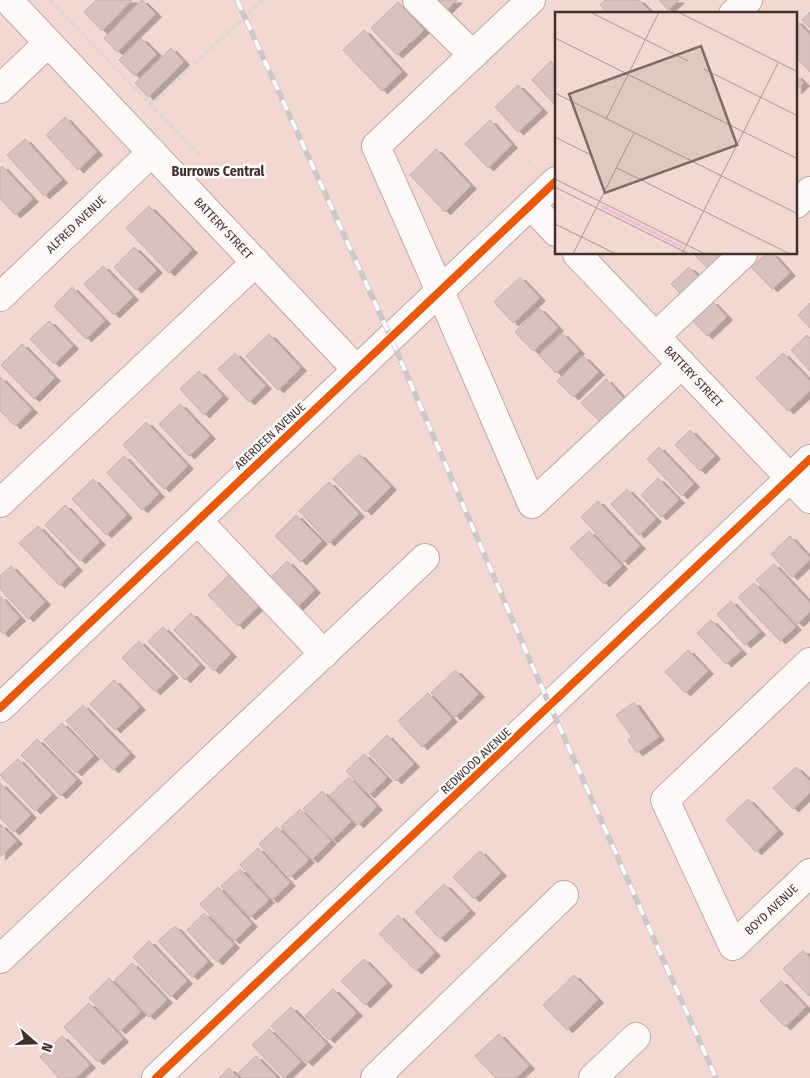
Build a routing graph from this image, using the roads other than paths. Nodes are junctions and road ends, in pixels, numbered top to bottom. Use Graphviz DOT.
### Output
graph roads {
  1 [pos="8,0"];
  2 [pos="417,0"];
  3 [pos="531,0"];
  4 [pos="748,0"];
  5 [pos="735,12"];
  6 [pos="48,42"];
  7 [pos="473,55"];
  8 [pos="0,89"];
  9 [pos="152,152"];
  10 [pos="555,182"];
  11 [pos="810,191"];
  12 [pos="798,202"];
  13 [pos="531,205"];
  14 [pos="555,231"];
  15 [pos="578,255"];
  16 [pos="742,255"];
  17 [pos="256,262"];
  18 [pos="440,291"];
  19 [pos="0,297"];
  20 [pos="656,336"];
  21 [pos="682,364"];
  22 [pos="357,370"];
  23 [pos="810,459"];
  24 [pos="790,478"];
  25 [pos="810,499"];
  26 [pos="0,503"];
  27 [pos="198,520"];
  28 [pos="425,558"];
  29 [pos="324,654"];
  30 [pos="810,662"];
  31 [pos="0,708"];
  32 [pos="810,873"];
  33 [pos="564,895"];
  34 [pos="0,959"];
  35 [pos="636,1038"];
  36 [pos="156,1078"];
  37 [pos="375,1078"];
  38 [pos="593,1078"];
  1 -- 6 [label="street, BATTERY STREET"];
  2 -- 7 [label="street"];
  3 -- 7 [label="street"];
  4 -- 5 [label="street"];
  6 -- 8 [label="street"];
  6 -- 9 [label="street, BATTERY STREET"];
  7 -- 18 [label="street"];
  9 -- 17 [label="street, BATTERY STREET"];
  9 -- 19 [label="street, ALFRED AVENUE"];
  10 -- 13 [label="street, ABERDEEN AVENUE"];
  11 -- 12 [label="street"];
  13 -- 14 [label="street"];
  13 -- 18 [label="street, ABERDEEN AVENUE"];
  15 -- 20 [label="street, BATTERY STREET"];
  16 -- 20 [label="street"];
  17 -- 22 [label="street, BATTERY STREET"];
  17 -- 26 [label="street"];
  18 -- 21 [label="street"];
  18 -- 22 [label="street, ABERDEEN AVENUE"];
  20 -- 21 [label="street, BATTERY STREET"];
  21 -- 24 [label="street, BATTERY STREET"];
  22 -- 27 [label="street, ABERDEEN AVENUE"];
  23 -- 24 [label="street, REDWOOD AVENUE"];
  24 -- 25 [label="street, BATTERY STREET"];
  24 -- 36 [label="street, REDWOOD AVENUE"];
  27 -- 29 [label="street"];
  27 -- 31 [label="street, ABERDEEN AVENUE"];
  28 -- 29 [label="street"];
  29 -- 34 [label="street"];
  30 -- 32 [label="street, BOYD AVENUE"];
  33 -- 37 [label="street"];
  35 -- 38 [label="street"];
}
